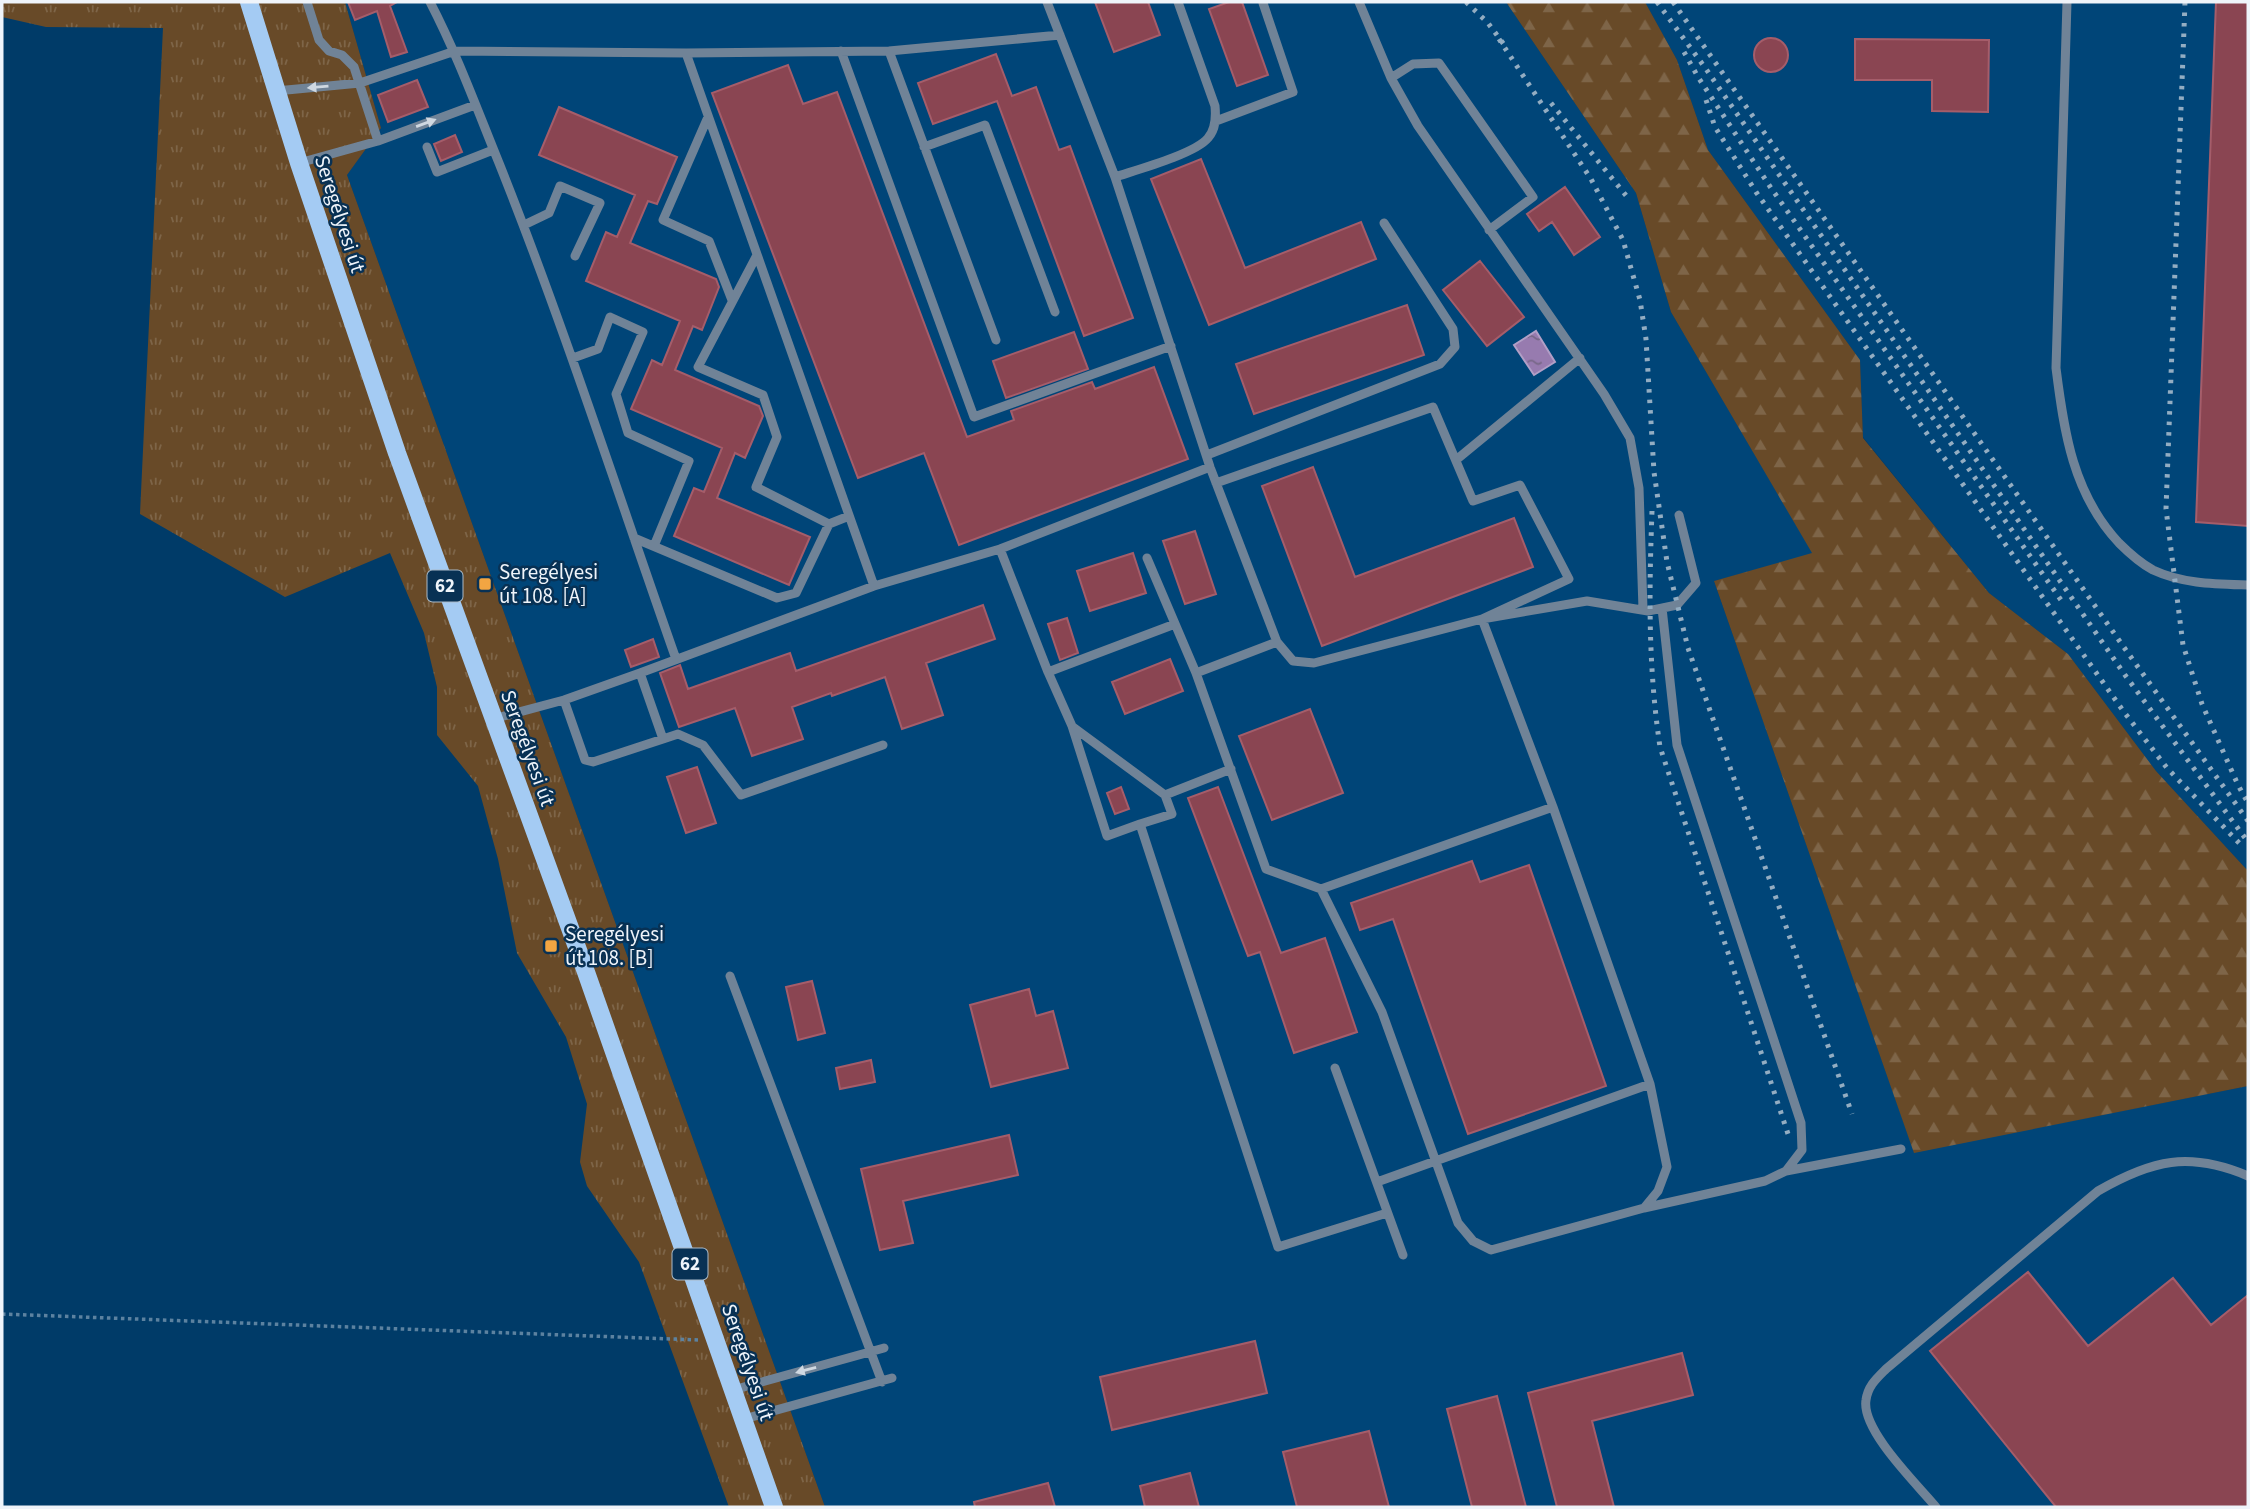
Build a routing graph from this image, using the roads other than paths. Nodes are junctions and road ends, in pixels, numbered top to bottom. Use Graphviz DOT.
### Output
graph roads {
  1 [pos="249,2"];
  2 [pos="430,2"];
  3 [pos="1047,2"];
  4 [pos="1178,2"];
  5 [pos="1359,2"];
  6 [pos="2067,2"];
  7 [pos="1263,3"];
  8 [pos="308,5"];
  9 [pos="1060,35"];
  10 [pos="455,51"];
  11 [pos="841,51"];
  12 [pos="889,51"];
  13 [pos="686,53"];
  14 [pos="1391,78"];
  15 [pos="360,83"];
  16 [pos="276,91"];
  17 [pos="475,105"];
  18 [pos="708,117"];
  19 [pos="1216,121"];
  20 [pos="377,141"];
  21 [pos="427,147"];
  22 [pos="924,147"];
  23 [pos="493,150"];
  24 [pos="299,163"];
  25 [pos="1115,177"];
  26 [pos="1384,223"];
  27 [pos="524,225"];
  28 [pos="1489,230"];
  29 [pos="757,255"];
  30 [pos="575,256"];
  31 [pos="732,300"];
  32 [pos="1055,312"];
  33 [pos="996,340"];
  34 [pos="1171,346"];
  35 [pos="573,358"];
  36 [pos="1580,358"];
  37 [pos="1207,456"];
  38 [pos="1456,460"];
  39 [pos="1210,467"];
  40 [pos="1216,483"];
  41 [pos="1679,515"];
  42 [pos="849,516"];
  43 [pos="829,524"];
  44 [pos="634,538"];
  45 [pos="654,546"];
  46 [pos="1000,549"];
  47 [pos="1147,558"];
  48 [pos="2248,585"];
  49 [pos="874,586"];
  50 [pos="1662,608"];
  51 [pos="1643,610"];
  52 [pos="1482,619"];
  53 [pos="1175,624"];
  54 [pos="1277,642"];
  55 [pos="676,659"];
  56 [pos="1048,672"];
  57 [pos="640,673"];
  58 [pos="1196,673"];
  59 [pos="564,699"];
  60 [pos="493,719"];
  61 [pos="1072,726"];
  62 [pos="663,739"];
  63 [pos="883,745"];
  64 [pos="1230,769"];
  65 [pos="1165,795"];
  66 [pos="1553,807"];
  67 [pos="1140,824"];
  68 [pos="1321,889"];
  69 [pos="730,976"];
  70 [pos="1335,1068"];
  71 [pos="1650,1084"];
  72 [pos="1901,1149"];
  73 [pos="1436,1160"];
  74 [pos="1786,1171"];
  75 [pos="2248,1176"];
  76 [pos="1377,1182"];
  77 [pos="1644,1208"];
  78 [pos="1387,1213"];
  79 [pos="1404,1255"];
  80 [pos="884,1348"];
  81 [pos="872,1353"];
  82 [pos="892,1378"];
  83 [pos="882,1382"];
  84 [pos="733,1390"];
  85 [pos="744,1419"];
  86 [pos="774,1507"];
  87 [pos="1936,1507"];
  1 -- 16 [label="main road, Seregélyesi út / 62"];
  2 -- 10 [label="lane"];
  3 -- 9 [label="lane"];
  4 -- 19 [label="lane"];
  5 -- 14 [label="lane"];
  6 -- 48 [label="lane"];
  7 -- 19 [label="lane"];
  8 -- 15 [label="lane"];
  9 -- 12 [label="lane"];
  9 -- 25 [label="lane"];
  10 -- 13 [label="lane"];
  10 -- 15 [label="lane"];
  10 -- 17 [label="lane"];
  11 -- 12 [label="lane"];
  11 -- 13 [label="lane"];
  11 -- 34 [label="lane"];
  12 -- 22 [label="lane"];
  13 -- 18 [label="lane"];
  14 -- 28 [label="lane"];
  14 -- 28 [label="lane"];
  15 -- 16 [label="lane, one-way"];
  15 -- 20 [label="lane"];
  16 -- 24 [label="main road, Seregélyesi út / 62"];
  20 -- 17 [label="lane, one-way"];
  17 -- 23 [label="lane"];
  18 -- 29 [label="lane"];
  18 -- 31 [label="lane"];
  19 -- 25 [label="lane"];
  20 -- 24 [label="lane"];
  21 -- 23 [label="lane"];
  22 -- 32 [label="lane"];
  22 -- 33 [label="lane"];
  23 -- 27 [label="lane"];
  24 -- 60 [label="main road, Seregélyesi út / 62"];
  25 -- 34 [label="lane"];
  26 -- 37 [label="lane"];
  27 -- 30 [label="lane"];
  27 -- 35 [label="lane"];
  28 -- 36 [label="lane"];
  29 -- 31 [label="lane"];
  29 -- 42 [label="lane"];
  31 -- 43 [label="lane"];
  34 -- 37 [label="lane"];
  35 -- 44 [label="lane"];
  35 -- 45 [label="lane"];
  36 -- 38 [label="lane"];
  36 -- 51 [label="lane"];
  37 -- 39 [label="lane"];
  38 -- 40 [label="lane"];
  38 -- 52 [label="lane"];
  39 -- 40 [label="lane"];
  39 -- 46 [label="lane"];
  40 -- 54 [label="lane"];
  41 -- 50 [label="lane"];
  42 -- 43 [label="lane"];
  42 -- 49 [label="lane"];
  43 -- 45 [label="lane"];
  44 -- 45 [label="lane"];
  44 -- 55 [label="lane"];
  46 -- 49 [label="lane"];
  46 -- 56 [label="lane"];
  47 -- 53 [label="lane"];
  49 -- 55 [label="lane"];
  50 -- 51 [label="lane"];
  50 -- 74 [label="lane"];
  51 -- 52 [label="lane"];
  52 -- 54 [label="lane"];
  52 -- 66 [label="lane"];
  53 -- 56 [label="lane"];
  53 -- 58 [label="lane"];
  54 -- 58 [label="lane"];
  55 -- 57 [label="lane"];
  56 -- 61 [label="lane"];
  57 -- 59 [label="lane"];
  57 -- 62 [label="lane"];
  58 -- 64 [label="lane"];
  59 -- 60 [label="lane"];
  59 -- 62 [label="lane"];
  60 -- 84 [label="main road, Seregélyesi út / 62"];
  61 -- 65 [label="lane"];
  61 -- 67 [label="lane"];
  62 -- 63 [label="lane"];
  64 -- 65 [label="lane"];
  64 -- 68 [label="lane"];
  65 -- 67 [label="lane"];
  66 -- 68 [label="lane"];
  66 -- 71 [label="lane"];
  67 -- 78 [label="lane"];
  68 -- 73 [label="lane"];
  69 -- 81 [label="lane"];
  70 -- 76 [label="lane"];
  71 -- 73 [label="lane"];
  71 -- 77 [label="lane"];
  72 -- 74 [label="lane"];
  73 -- 76 [label="lane"];
  73 -- 77 [label="lane"];
  74 -- 77 [label="lane"];
  75 -- 87 [label="lane"];
  76 -- 78 [label="lane"];
  78 -- 79 [label="lane"];
  80 -- 81 [label="lane"];
  81 -- 83 [label="lane"];
  81 -- 84 [label="lane, one-way"];
  82 -- 83 [label="lane"];
  83 -- 85 [label="lane"];
  84 -- 85 [label="main road, Seregélyesi út / 62"];
  85 -- 86 [label="main road, Seregélyesi út / 62"];
}
